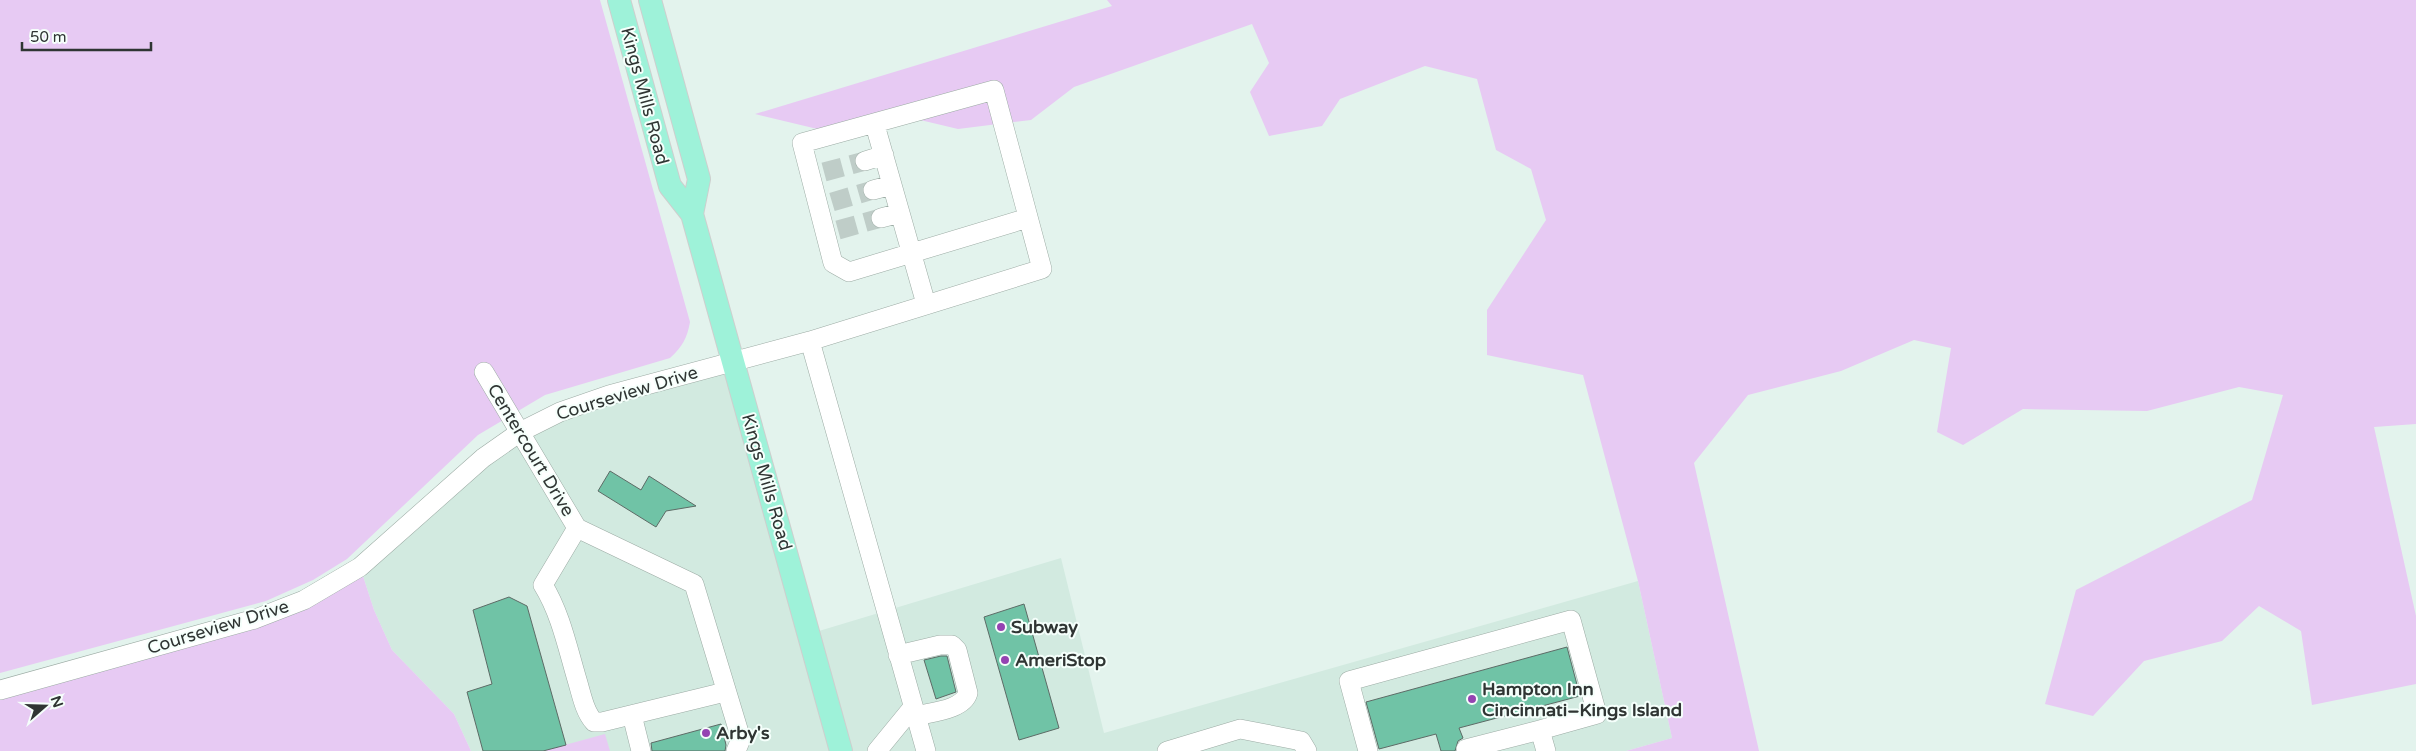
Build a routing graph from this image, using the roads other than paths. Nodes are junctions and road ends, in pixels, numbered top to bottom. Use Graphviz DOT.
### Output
graph roads {
  1 [pos="619,0"];
  2 [pos="650,0"];
  3 [pos="875,125"];
  4 [pos="884,156"];
  5 [pos="865,161"];
  6 [pos="892,185"];
  7 [pos="873,190"];
  8 [pos="900,213"];
  9 [pos="692,214"];
  10 [pos="881,218"];
  11 [pos="1028,218"];
  12 [pos="911,253"];
  13 [pos="926,304"];
  14 [pos="810,340"];
  15 [pos="733,361"];
  16 [pos="484,372"];
  17 [pos="520,432"];
  18 [pos="577,528"];
  19 [pos="898,655"];
  20 [pos="0,690"];
  21 [pos="725,692"];
  22 [pos="915,712"];
  23 [pos="625,717"];
  24 [pos="1540,730"];
  25 [pos="1466,749"];
  26 [pos="641,751"];
  27 [pos="736,751"];
  28 [pos="841,751"];
  29 [pos="877,751"];
  30 [pos="926,751"];
  31 [pos="1167,751"];
  32 [pos="1307,751"];
  33 [pos="1368,751"];
  34 [pos="1546,751"];
  1 -- 9 [label="main road, Kings Mills Road"];
  2 -- 9 [label="main road, Kings Mills Road"];
  3 -- 4 [label="street"];
  3 -- 11 [label="street"];
  3 -- 12 [label="street"];
  4 -- 5 [label="street"];
  4 -- 6 [label="street"];
  6 -- 7 [label="street"];
  6 -- 8 [label="street"];
  8 -- 10 [label="street"];
  8 -- 12 [label="street"];
  9 -- 15 [label="main road, Kings Mills Road"];
  11 -- 12 [label="street"];
  11 -- 13 [label="street, Courseview Drive"];
  12 -- 13 [label="street"];
  13 -- 14 [label="street, Courseview Drive"];
  14 -- 15 [label="street, Courseview Drive"];
  14 -- 19 [label="street"];
  15 -- 17 [label="street, Courseview Drive"];
  15 -- 28 [label="main road, Kings Mills Road"];
  16 -- 17 [label="street, Centercourt Drive"];
  17 -- 18 [label="street, Centercourt Drive"];
  17 -- 20 [label="street, Courseview Drive"];
  18 -- 21 [label="street"];
  18 -- 23 [label="street"];
  19 -- 22 [label="street"];
  19 -- 22 [label="street"];
  21 -- 23 [label="street"];
  21 -- 27 [label="street"];
  22 -- 29 [label="street"];
  22 -- 30 [label="street"];
  23 -- 26 [label="street"];
  24 -- 25 [label="street"];
  24 -- 33 [label="street"];
  24 -- 34 [label="street"];
  31 -- 32 [label="street"];
}
